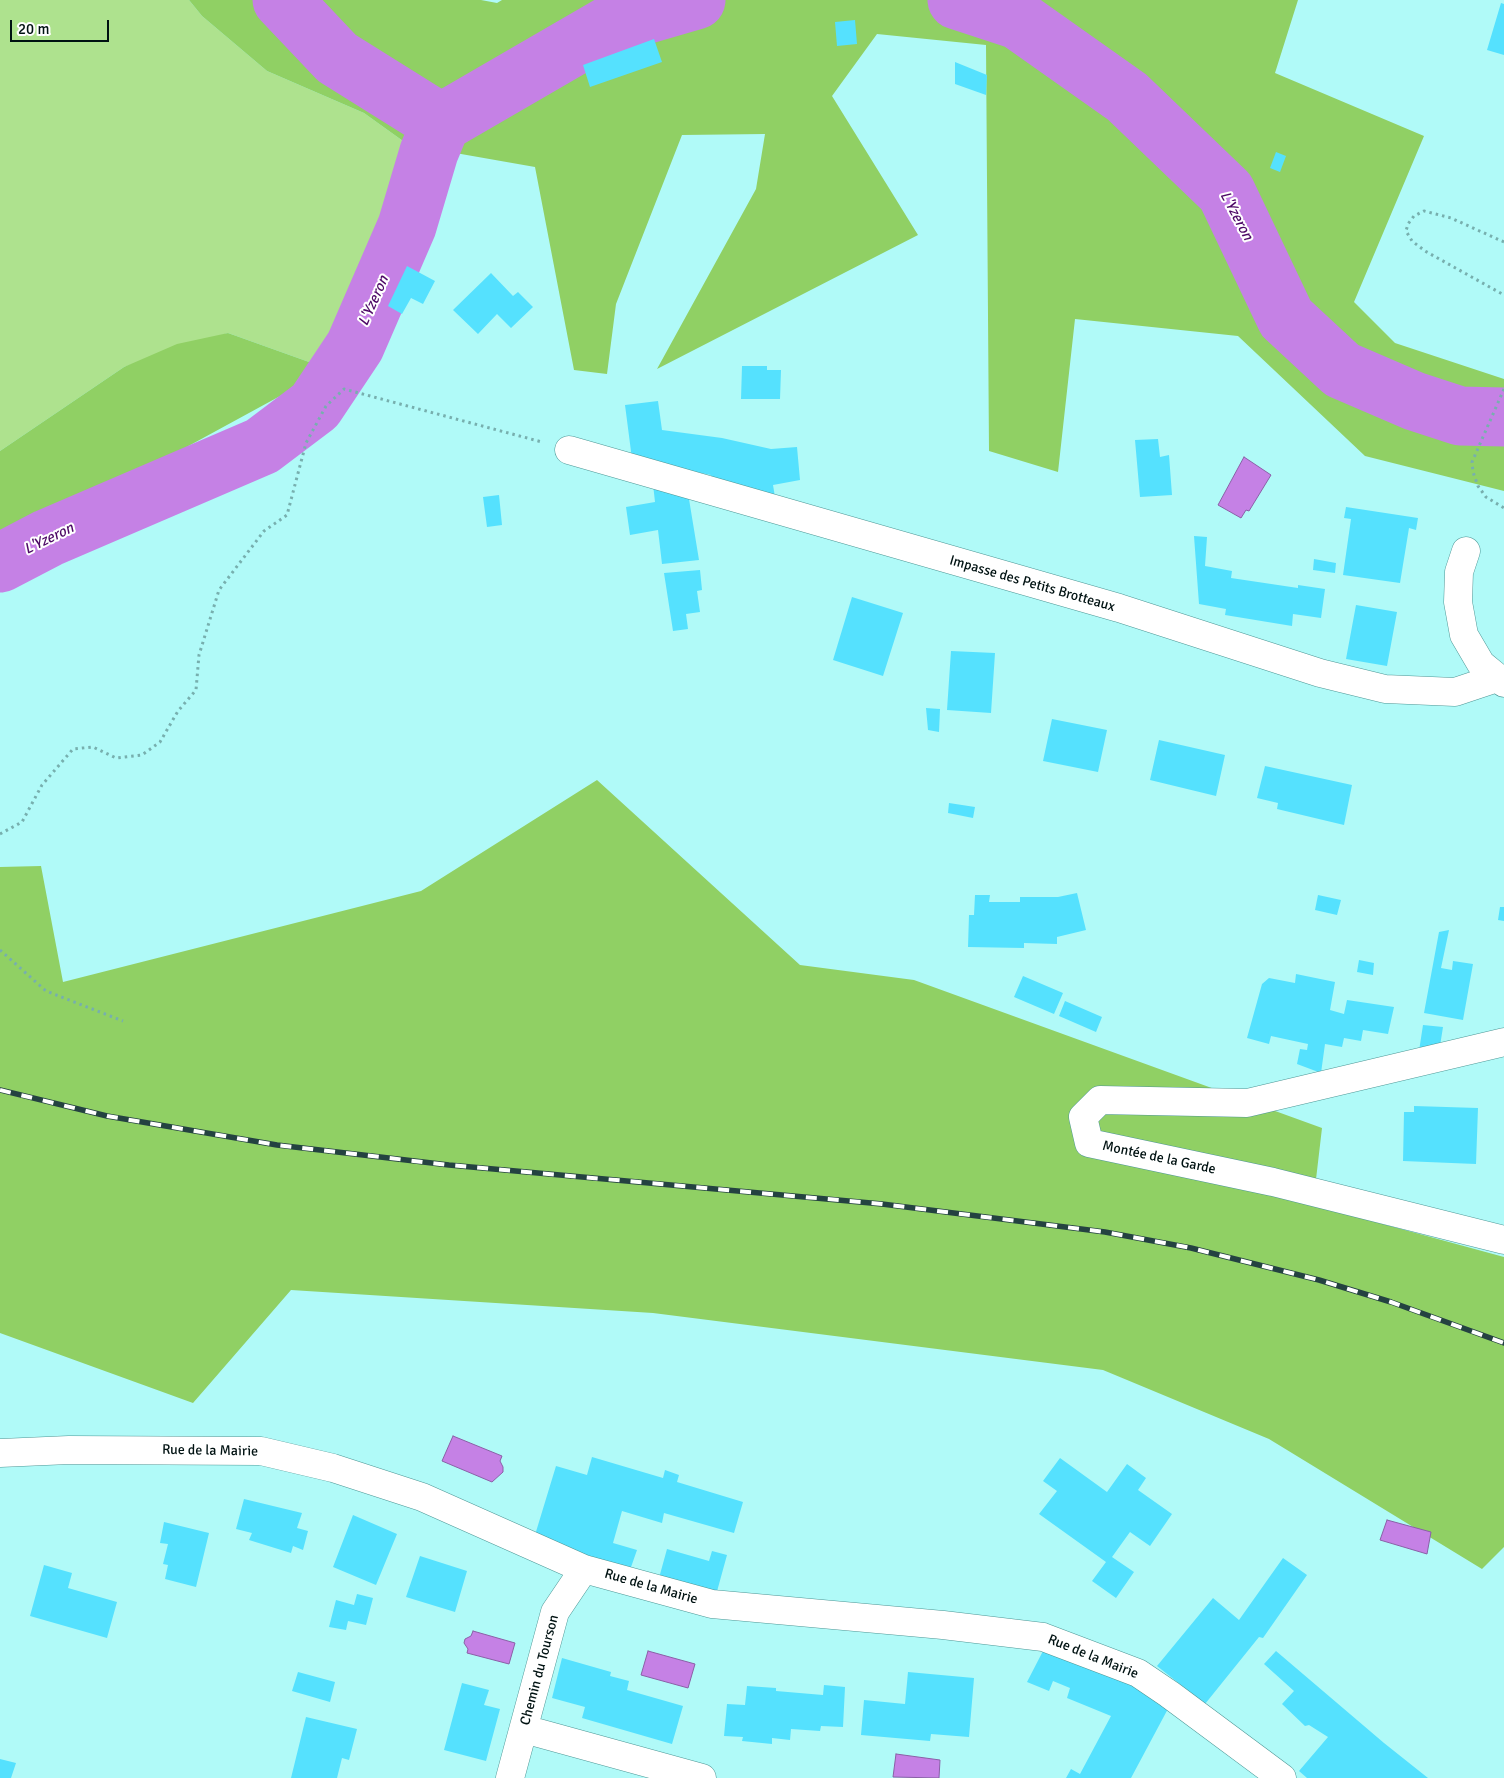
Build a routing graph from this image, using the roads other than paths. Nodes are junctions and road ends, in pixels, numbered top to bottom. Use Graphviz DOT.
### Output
graph roads {
  1 [pos="569,450"];
  2 [pos="1466,551"];
  3 [pos="1500,681"];
  4 [pos="1504,1042"];
  5 [pos="1504,1240"];
  6 [pos="0,1453"];
  7 [pos="584,1569"];
  8 [pos="524,1729"];
  9 [pos="510,1778"];
  10 [pos="702,1778"];
  11 [pos="1282,1778"];
  1 -- 3 [label="street, Impasse des Petits Brotteaux"];
  2 -- 3 [label="street"];
  4 -- 5 [label="street, Montée de la Garde"];
  6 -- 7 [label="street, Rue de la Mairie"];
  7 -- 8 [label="street, Chemin du Tourson"];
  7 -- 11 [label="street, Rue de la Mairie"];
  8 -- 9 [label="street, Chemin du Tourson"];
  8 -- 10 [label="street"];
}
